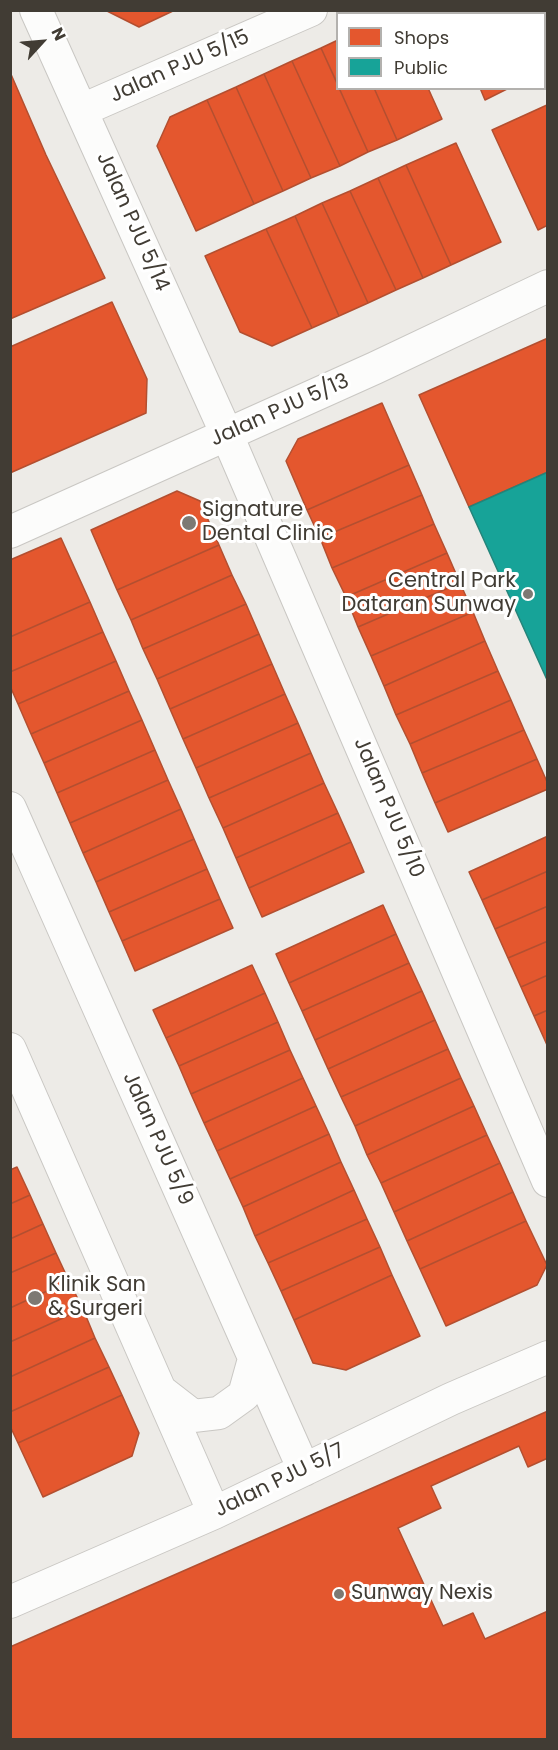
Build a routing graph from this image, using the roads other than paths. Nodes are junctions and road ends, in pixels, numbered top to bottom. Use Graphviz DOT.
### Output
graph roads {
  1 [pos="36,10"];
  2 [pos="311,10"];
  3 [pos="82,110"];
  4 [pos="548,286"];
  5 [pos="227,435"];
  6 [pos="10,532"];
  7 [pos="10,808"];
  8 [pos="10,1049"];
  9 [pos="548,1181"];
  10 [pos="548,1357"];
  11 [pos="254,1359"];
  12 [pos="162,1391"];
  13 [pos="304,1470"];
  14 [pos="213,1513"];
  15 [pos="10,1602"];
  1 -- 3 [label="street, Jalan PJU 5/14"];
  2 -- 3 [label="street, Jalan PJU 5/15"];
  3 -- 5 [label="street, Jalan PJU 5/14"];
  4 -- 5 [label="street, Jalan PJU 5/13"];
  5 -- 6 [label="street, Jalan PJU 5/13"];
  5 -- 9 [label="street, Jalan PJU 5/10"];
  7 -- 11 [label="street, Jalan PJU 5/9"];
  8 -- 12 [label="street"];
  10 -- 13 [label="street, Jalan PJU 5/7"];
  11 -- 12 [label="street"];
  11 -- 13 [label="street, Jalan PJU 5/9"];
  12 -- 14 [label="street"];
  13 -- 14 [label="street, Jalan PJU 5/7"];
  14 -- 15 [label="street, Jalan PJU 5/7"];
}
